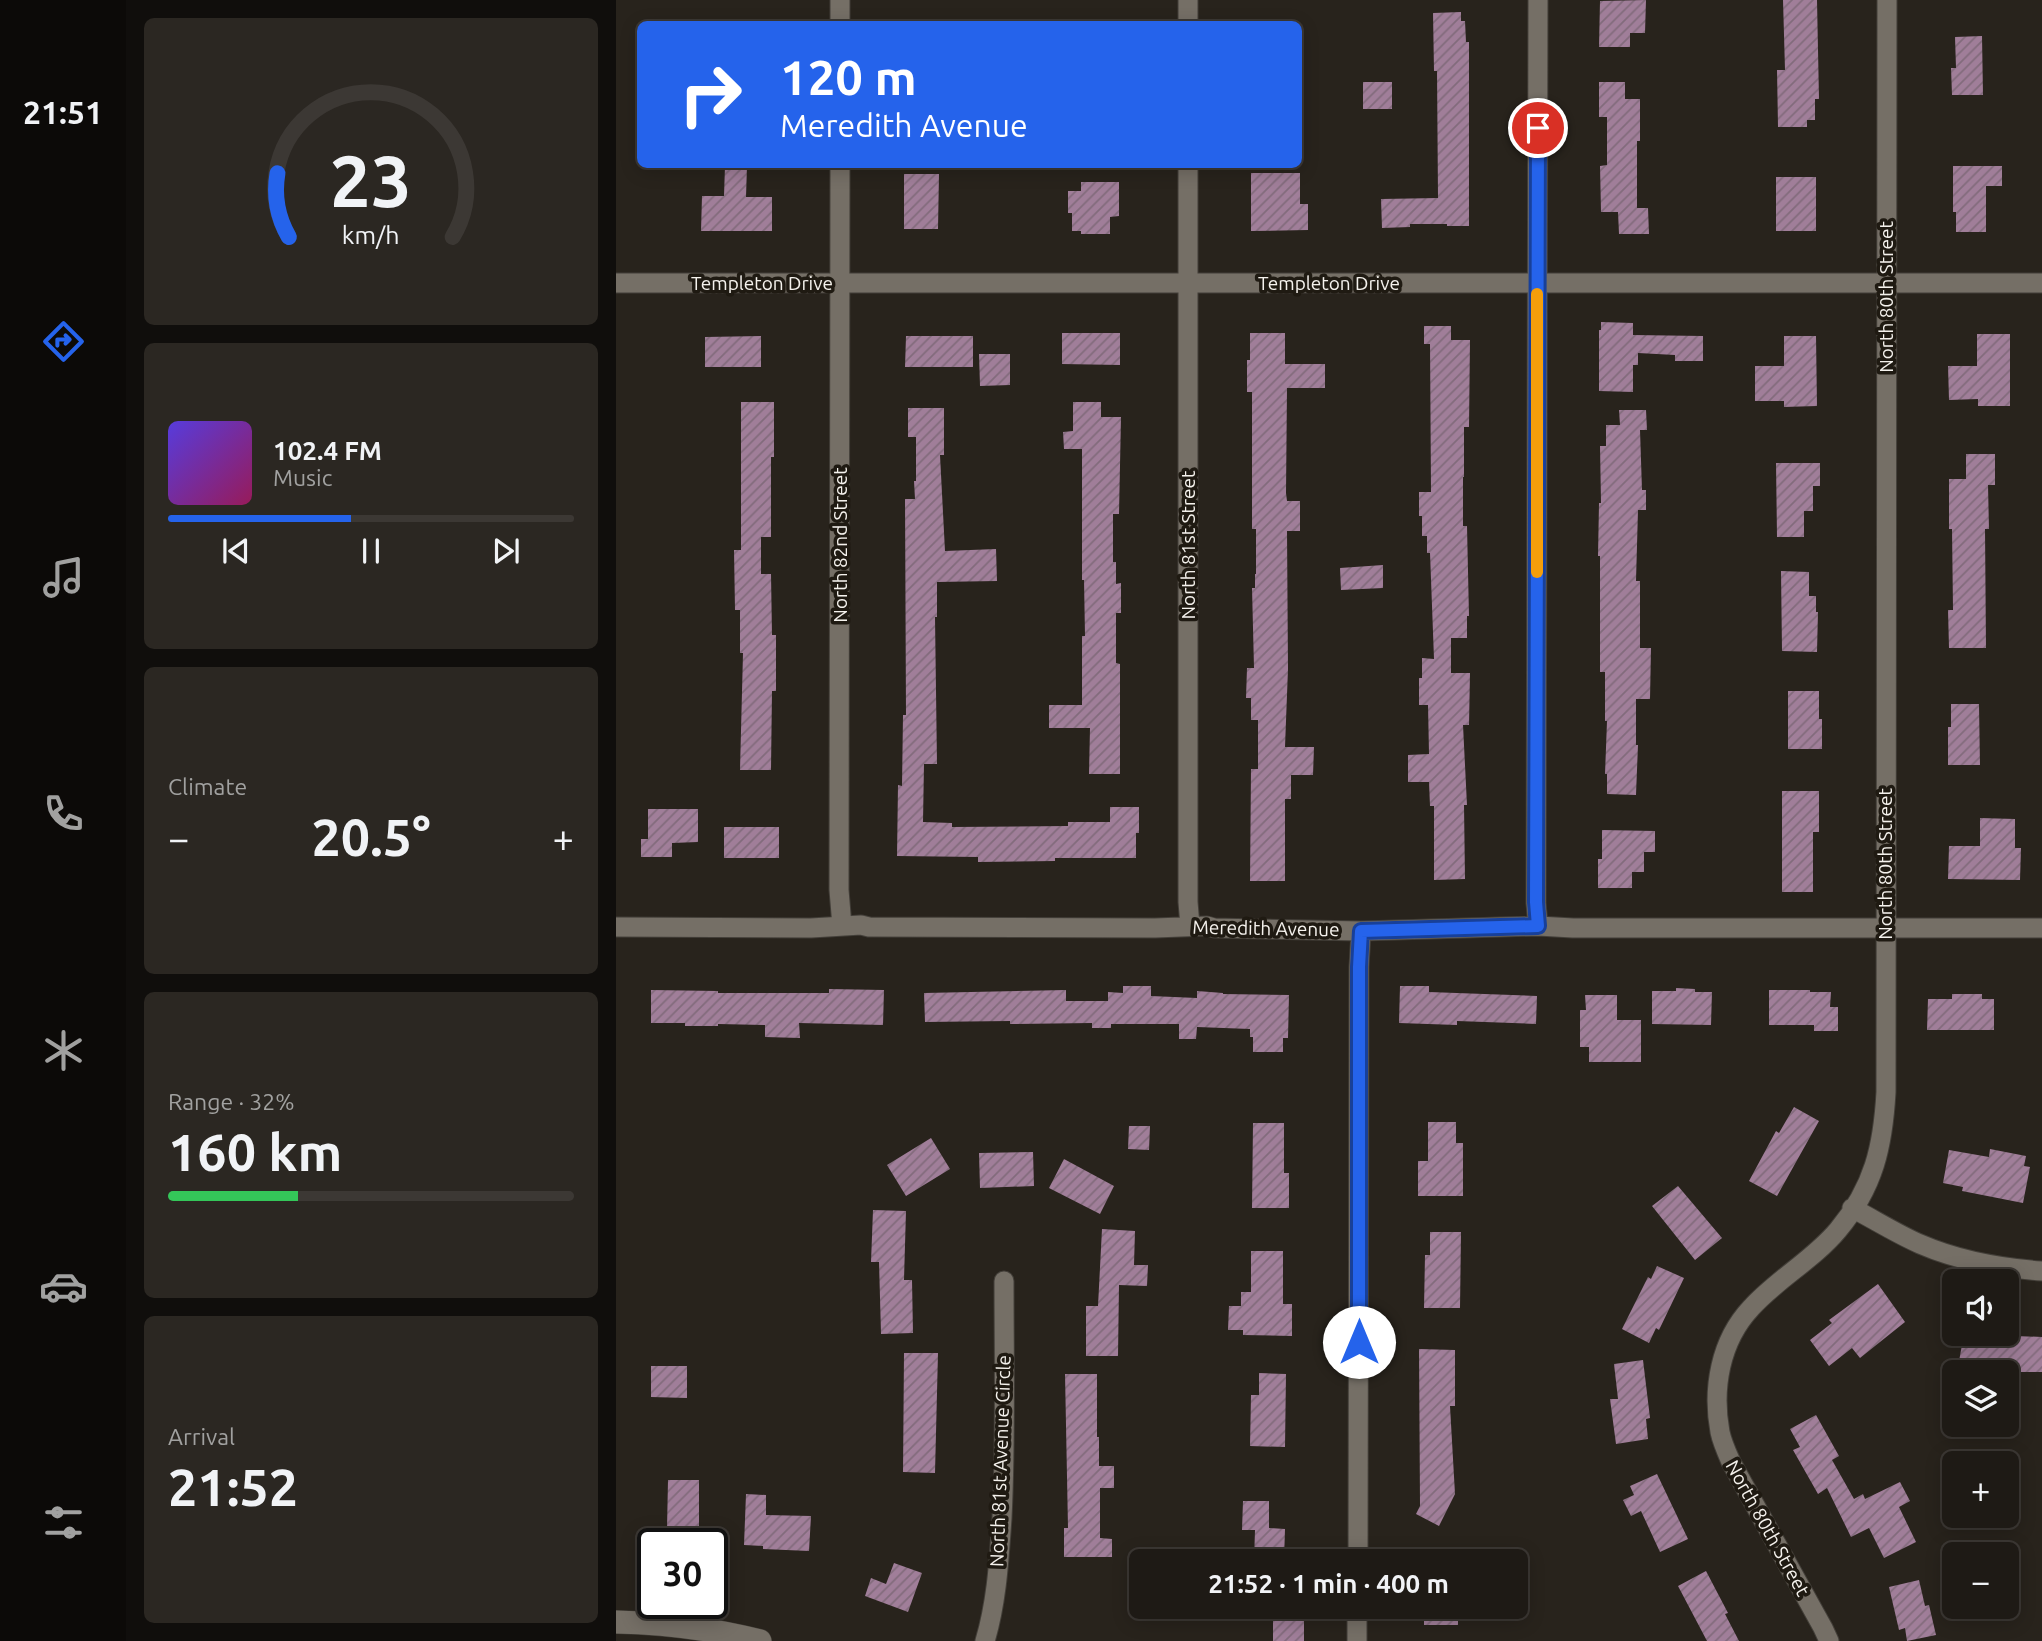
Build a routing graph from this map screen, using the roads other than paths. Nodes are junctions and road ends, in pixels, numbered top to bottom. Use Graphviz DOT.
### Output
graph roads {
  1 [pos="840,0"];
  2 [pos="1188,0"];
  3 [pos="1538,0"];
  4 [pos="1887,0"];
  5 [pos="840,21"];
  6 [pos="1188,21"];
  7 [pos="840,168"];
  8 [pos="1188,168"];
  9 [pos="1538,282"];
  10 [pos="616,283"];
  11 [pos="840,283"];
  12 [pos="1188,283"];
  13 [pos="1886,283"];
  14 [pos="2042,283"];
  15 [pos="842,926"];
  16 [pos="1190,926"];
  17 [pos="1538,926"];
  18 [pos="616,927"];
  19 [pos="1885,928"];
  20 [pos="2042,928"];
  21 [pos="1361,931"];
  22 [pos="1852,1208"];
  23 [pos="2042,1270"];
  24 [pos="1004,1281"];
  25 [pos="1358,1549"];
  26 [pos="1357,1619"];
  27 [pos="616,1622"];
  28 [pos="760,1641"];
  29 [pos="985,1641"];
  30 [pos="1357,1641"];
  31 [pos="1829,1641"];
  1 -- 5 [label="street"];
  2 -- 6 [label="street"];
  3 -- 9 [label="street"];
  4 -- 13 [label="street, North 80th Street"];
  7 -- 11 [label="street, North 82nd Street"];
  8 -- 12 [label="street, North 81st Street"];
  9 -- 12 [label="street, Templeton Drive"];
  9 -- 13 [label="street, Templeton Drive"];
  9 -- 17 [label="street"];
  10 -- 11 [label="street, Templeton Drive"];
  11 -- 12 [label="street, Templeton Drive"];
  11 -- 15 [label="street, North 82nd Street"];
  12 -- 16 [label="street, North 81st Street"];
  13 -- 14 [label="street, Templeton Drive"];
  13 -- 19 [label="street, North 80th Street"];
  15 -- 16 [label="street, Meredith Avenue"];
  15 -- 18 [label="street, Meredith Avenue"];
  16 -- 21 [label="street, Meredith Avenue"];
  17 -- 19 [label="street, Meredith Avenue"];
  17 -- 21 [label="street, Meredith Avenue"];
  19 -- 20 [label="street, Meredith Avenue"];
  19 -- 22 [label="street, North 80th Street"];
  21 -- 25 [label="street"];
  22 -- 23 [label="street"];
  22 -- 31 [label="street, North 80th Street"];
  24 -- 29 [label="street, North 81st Avenue Circle"];
  26 -- 30 [label="street"];
  27 -- 28 [label="street"];
}
